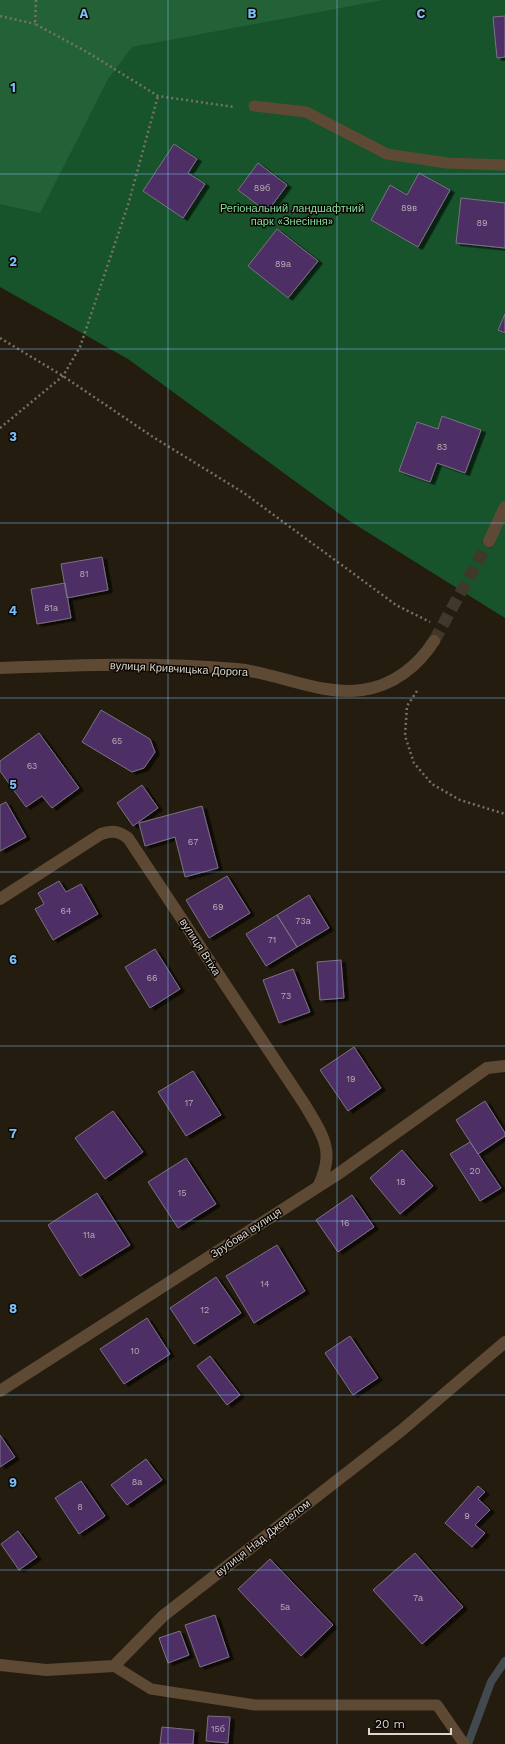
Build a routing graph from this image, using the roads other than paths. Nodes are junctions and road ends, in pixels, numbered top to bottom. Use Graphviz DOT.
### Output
graph roads {
  1 [pos="254,106"];
  2 [pos="505,165"];
  3 [pos="505,507"];
  4 [pos="490,541"];
  5 [pos="434,641"];
  6 [pos="0,668"];
  7 [pos="0,899"];
  8 [pos="505,1066"];
  9 [pos="317,1188"];
  10 [pos="505,1342"];
  11 [pos="0,1391"];
  12 [pos="0,1665"];
  13 [pos="114,1666"];
  14 [pos="464,1744"];
  1 -- 2 [label="lane"];
  3 -- 4 [label="street"];
  5 -- 6 [label="street, вулиця Кривчицька Дорога"];
  7 -- 9 [label="street, вулиця Втіха"];
  8 -- 9 [label="street, Зрубова вулиця"];
  9 -- 11 [label="street, Зрубова вулиця"];
  10 -- 13 [label="street, вулиця Над Джерелом"];
  12 -- 13 [label="street"];
  13 -- 14 [label="lane"];
}
